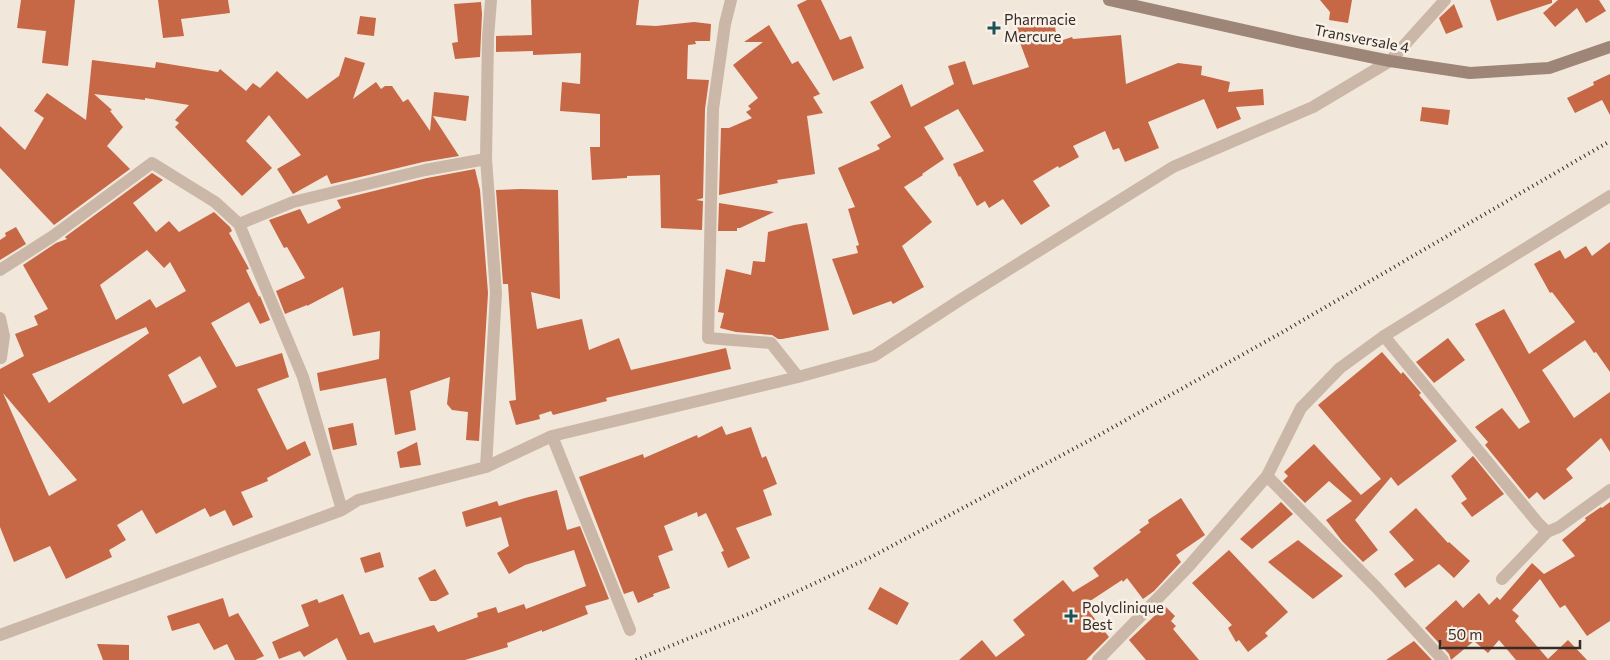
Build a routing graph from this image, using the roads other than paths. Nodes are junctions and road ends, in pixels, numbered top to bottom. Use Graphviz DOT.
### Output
graph roads {
  1 [pos="491,0"];
  2 [pos="731,0"];
  3 [pos="1109,0"];
  4 [pos="1444,0"];
  5 [pos="1140,4"];
  6 [pos="1610,47"];
  7 [pos="1390,61"];
  8 [pos="486,159"];
  9 [pos="1610,196"];
  10 [pos="239,224"];
  11 [pos="0,270"];
  12 [pos="0,318"];
  13 [pos="1384,336"];
  14 [pos="1,358"];
  15 [pos="798,377"];
  16 [pos="552,436"];
  17 [pos="486,467"];
  18 [pos="1267,476"];
  19 [pos="1610,490"];
  20 [pos="342,510"];
  21 [pos="1547,532"];
  22 [pos="1502,579"];
  23 [pos="630,630"];
  24 [pos="0,635"];
  25 [pos="1098,660"];
  26 [pos="1443,660"];
  1 -- 8 [label="street"];
  2 -- 15 [label="street"];
  3 -- 5 [label="main road, Transversale 4"];
  4 -- 7 [label="street"];
  5 -- 7 [label="main road, Transversale 4"];
  6 -- 7 [label="main road, Transversale 4"];
  7 -- 15 [label="street"];
  8 -- 10 [label="street"];
  8 -- 17 [label="street"];
  9 -- 13 [label="street"];
  10 -- 11 [label="street"];
  10 -- 20 [label="street"];
  12 -- 14 [label="street"];
  13 -- 18 [label="street"];
  13 -- 21 [label="street"];
  15 -- 16 [label="street"];
  16 -- 17 [label="street"];
  16 -- 23 [label="street"];
  17 -- 20 [label="street"];
  18 -- 25 [label="street"];
  18 -- 26 [label="street"];
  19 -- 21 [label="street"];
  20 -- 24 [label="street"];
  21 -- 22 [label="street"];
}
